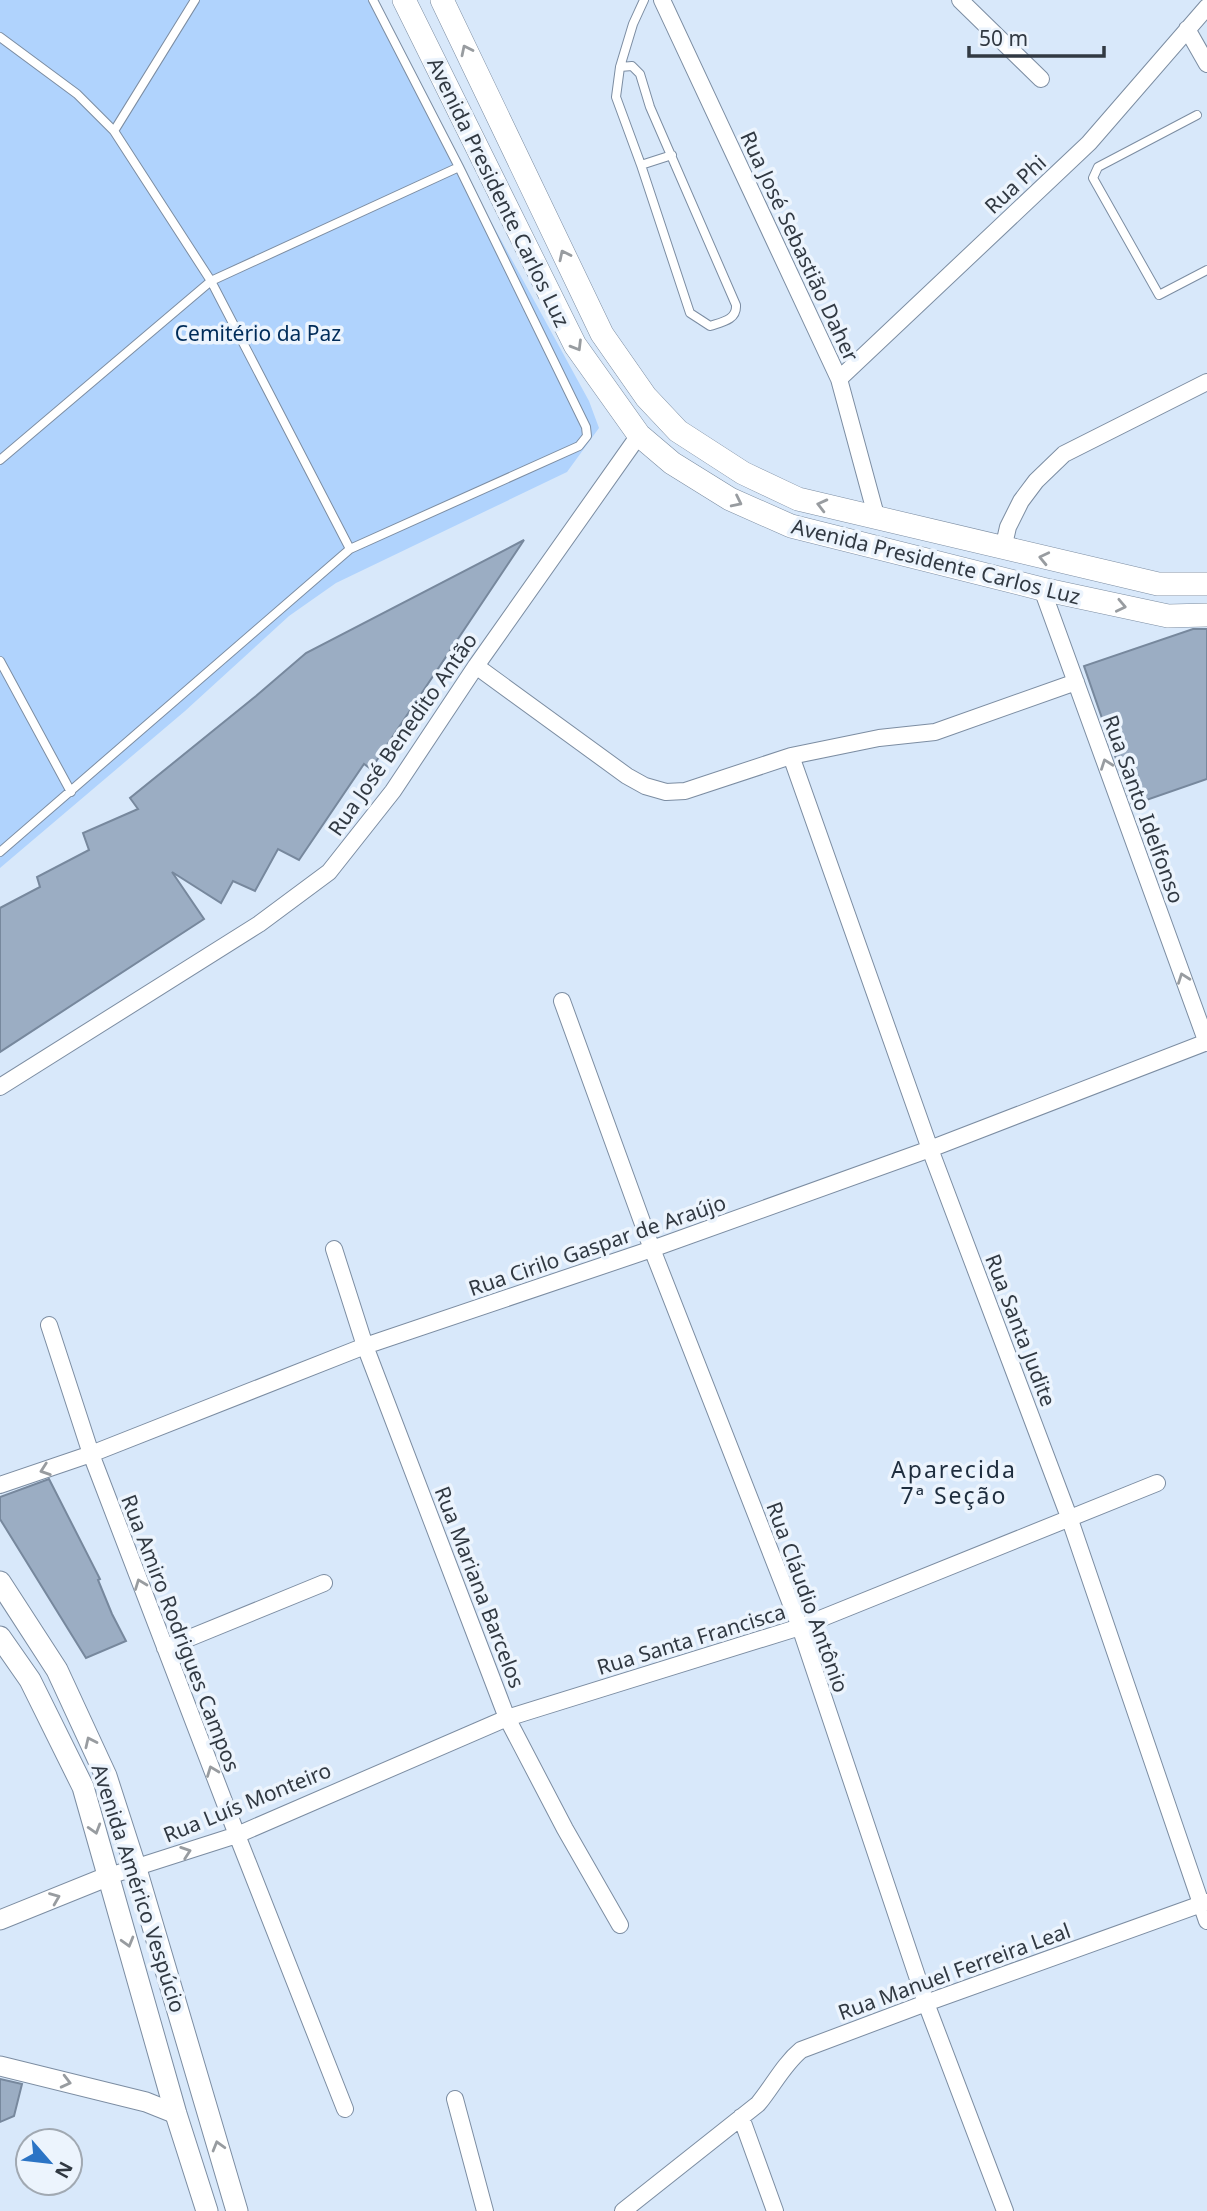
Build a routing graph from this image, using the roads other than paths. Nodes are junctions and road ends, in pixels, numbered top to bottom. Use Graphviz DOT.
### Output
graph roads {
  1 [pos="195,0"];
  2 [pos="373,0"];
  3 [pos="404,0"];
  4 [pos="442,0"];
  5 [pos="644,0"];
  6 [pos="662,0"];
  7 [pos="960,0"];
  8 [pos="1207,7"];
  9 [pos="1187,29"];
  10 [pos="0,37"];
  11 [pos="1207,64"];
  12 [pos="620,66"];
  13 [pos="1041,79"];
  14 [pos="1197,115"];
  15 [pos="114,131"];
  16 [pos="672,155"];
  17 [pos="641,165"];
  18 [pos="459,167"];
  19 [pos="1207,270"];
  20 [pos="211,281"];
  21 [pos="839,379"];
  22 [pos="1207,383"];
  23 [pos="639,435"];
  24 [pos="0,460"];
  25 [pos="877,519"];
  26 [pos="350,548"];
  27 [pos="1003,549"];
  28 [pos="1207,584"];
  29 [pos="1042,589"];
  30 [pos="1207,615"];
  31 [pos="0,661"];
  32 [pos="476,666"];
  33 [pos="1076,682"];
  34 [pos="791,757"];
  35 [pos="71,792"];
  36 [pos="0,852"];
  37 [pos="562,1001"];
  38 [pos="1207,1042"];
  39 [pos="0,1087"];
  40 [pos="930,1149"];
  41 [pos="334,1249"];
  42 [pos="652,1249"];
  43 [pos="49,1325"];
  44 [pos="365,1346"];
  45 [pos="91,1454"];
  46 [pos="1157,1483"];
  47 [pos="0,1486"];
  48 [pos="1069,1517"];
  49 [pos="0,1582"];
  50 [pos="324,1583"];
  51 [pos="800,1627"];
  52 [pos="0,1637"];
  53 [pos="165,1648"];
  54 [pos="507,1718"];
  55 [pos="237,1835"];
  56 [pos="136,1869"];
  57 [pos="110,1876"];
  58 [pos="1203,1903"];
  59 [pos="0,1920"];
  60 [pos="1207,1921"];
  61 [pos="620,1925"];
  62 [pos="926,2003"];
  63 [pos="0,2066"];
  64 [pos="455,2099"];
  65 [pos="345,2109"];
  66 [pos="176,2114"];
  67 [pos="741,2118"];
  68 [pos="207,2211"];
  69 [pos="237,2211"];
  70 [pos="485,2211"];
  71 [pos="623,2211"];
  72 [pos="775,2211"];
  73 [pos="1005,2211"];
  1 -- 15 [label="lane"];
  2 -- 18 [label="lane"];
  3 -- 23 [label="main road, Avenida Presidente Carlos Luz, one-way"];
  25 -- 4 [label="main road, Avenida Presidente Carlos Luz, one-way"];
  5 -- 12 [label="lane"];
  6 -- 21 [label="street, Rua José Sebastião Daher"];
  7 -- 13 [label="street"];
  8 -- 9 [label="street, Rua Phi"];
  9 -- 11 [label="street"];
  9 -- 21 [label="street, Rua Phi"];
  10 -- 15 [label="lane"];
  12 -- 16 [label="lane"];
  12 -- 17 [label="lane"];
  14 -- 19 [label="lane"];
  15 -- 20 [label="lane"];
  16 -- 17 [label="lane"];
  16 -- 17 [label="lane"];
  18 -- 20 [label="lane"];
  18 -- 26 [label="lane"];
  20 -- 24 [label="lane"];
  20 -- 26 [label="lane"];
  21 -- 25 [label="street, Rua José Sebastião Daher"];
  22 -- 27 [label="street"];
  23 -- 29 [label="main road, Avenida Presidente Carlos Luz, one-way"];
  23 -- 32 [label="street, Rua José Benedito Antão"];
  25 -- 27 [label="main road, Avenida Presidente Carlos Luz"];
  26 -- 35 [label="lane"];
  28 -- 27 [label="main road, Avenida Presidente Carlos Luz, one-way"];
  29 -- 30 [label="main road, Avenida Presidente Carlos Luz, one-way"];
  29 -- 33 [label="street, Rua Santo Idelfonso"];
  31 -- 35 [label="lane"];
  32 -- 34 [label="street"];
  32 -- 39 [label="street, Rua José Benedito Antão"];
  33 -- 34 [label="street"];
  38 -- 33 [label="street, Rua Santo Idelfonso, one-way"];
  34 -- 40 [label="street, Rua Santa Judite"];
  35 -- 36 [label="lane"];
  37 -- 42 [label="street, Rua Cláudio Antônio"];
  38 -- 40 [label="street, Rua Cirilo Gaspar de Araújo"];
  40 -- 42 [label="street, Rua Cirilo Gaspar de Araújo"];
  40 -- 48 [label="street, Rua Santa Judite"];
  41 -- 44 [label="street, Rua Mariana Barcelos"];
  42 -- 44 [label="street, Rua Cirilo Gaspar de Araújo"];
  42 -- 51 [label="street, Rua Cláudio Antônio"];
  43 -- 45 [label="street, Rua Amiro Rodrigues Campos"];
  44 -- 45 [label="street, Rua Cirilo Gaspar de Araújo"];
  44 -- 54 [label="street, Rua Mariana Barcelos"];
  45 -- 47 [label="street, Rua Cirilo Gaspar de Araújo, one-way"];
  53 -- 45 [label="street, Rua Amiro Rodrigues Campos, one-way"];
  46 -- 48 [label="street, Rua Santa Francisca"];
  48 -- 51 [label="street, Rua Santa Francisca"];
  48 -- 58 [label="street, Rua Santa Judite"];
  56 -- 49 [label="main road, Avenida Américo Vespúcio, one-way"];
  50 -- 53 [label="street"];
  51 -- 54 [label="street, Rua Santa Francisca"];
  51 -- 62 [label="street, Rua Cláudio Antônio"];
  52 -- 57 [label="main road, Avenida Américo Vespúcio, one-way"];
  55 -- 53 [label="street, Rua Amiro Rodrigues Campos, one-way"];
  54 -- 55 [label="street, Rua Luís Monteiro"];
  54 -- 61 [label="street, Rua Mariana Barcelos"];
  56 -- 55 [label="street, Rua Luís Monteiro, one-way"];
  55 -- 65 [label="street, Rua Amiro Rodrigues Campos"];
  56 -- 57 [label="street, Rua Luís Monteiro"];
  69 -- 56 [label="main road, Avenida Américo Vespúcio, one-way"];
  59 -- 57 [label="street, Rua Luís Monteiro, one-way"];
  57 -- 66 [label="main road, Avenida Américo Vespúcio, one-way"];
  58 -- 60 [label="street, Rua Santa Judite"];
  58 -- 62 [label="street, Rua Manuel Ferreira Leal"];
  62 -- 67 [label="street, Rua Manuel Ferreira Leal"];
  62 -- 73 [label="street, Rua Cláudio Antônio"];
  63 -- 66 [label="street, one-way"];
  64 -- 70 [label="street"];
  66 -- 68 [label="main road, Avenida Américo Vespúcio"];
  67 -- 71 [label="street, Rua Manuel Ferreira Leal"];
  67 -- 72 [label="street"];
}
